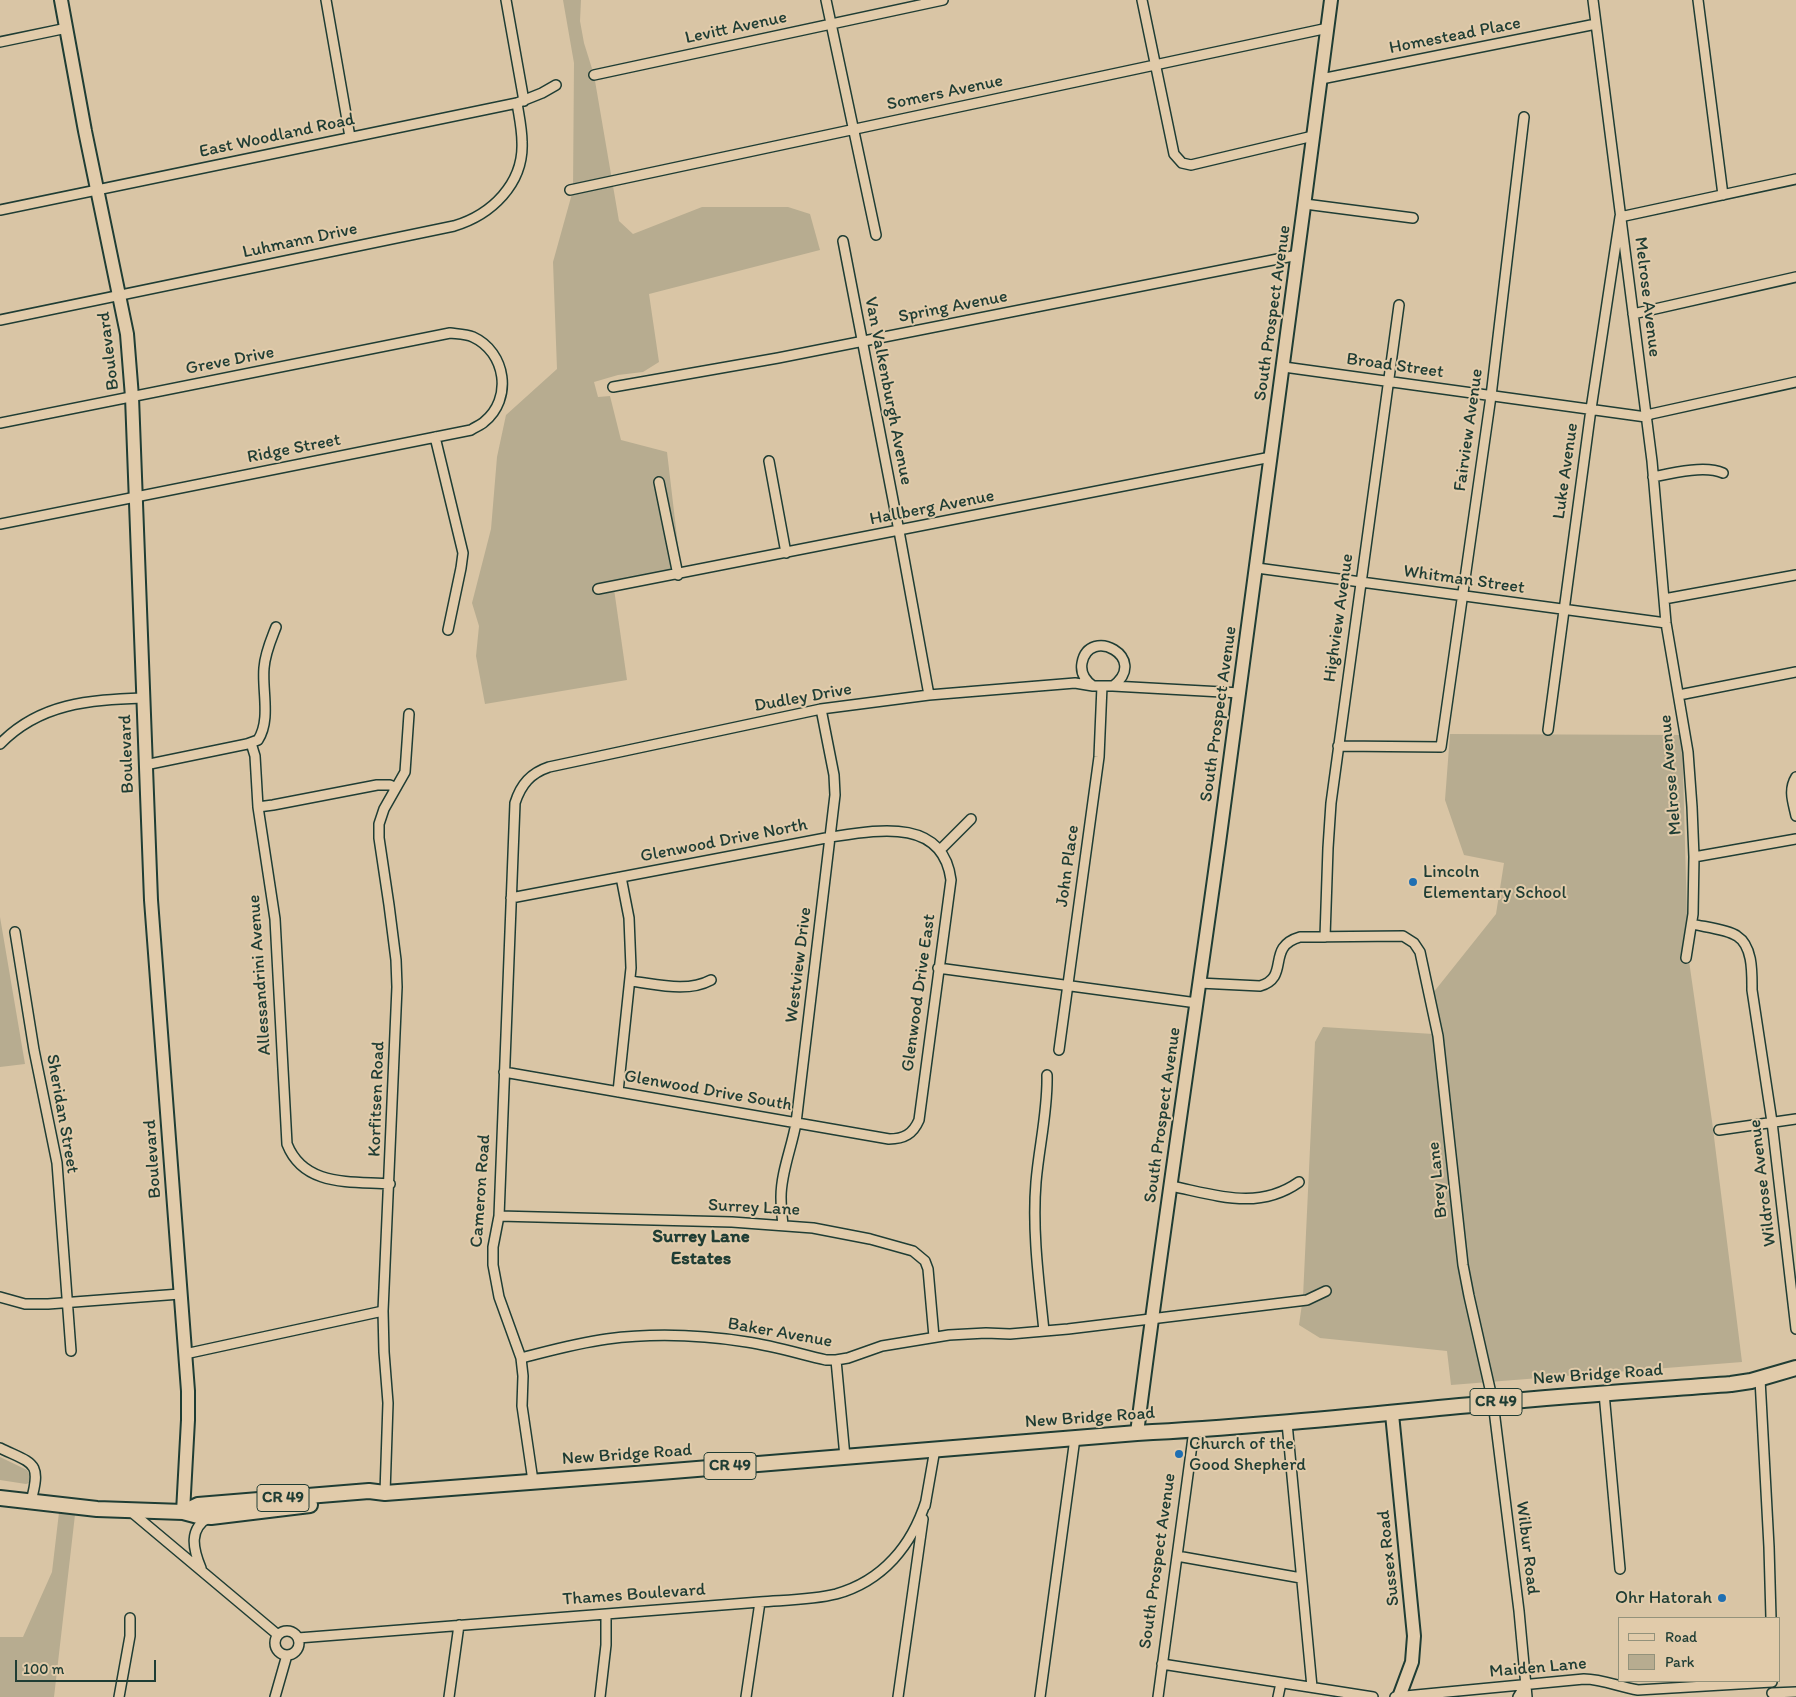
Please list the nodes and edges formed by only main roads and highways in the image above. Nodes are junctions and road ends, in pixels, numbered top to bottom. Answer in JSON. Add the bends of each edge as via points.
{"nodes":[{"id":1,"x":1796,"y":1368,"type":"edge"},
{"id":2,"x":385,"y":1493,"type":"junction"},
{"id":3,"x":0,"y":1498,"type":"edge"},
{"id":4,"x":183,"y":1512,"type":"junction"}],
"edges":[{"from":1,"to":2,"type":"main road","name":"New Bridge Road","number":"CR 49","via":[[1731,1384],[1493,1402],[1392,1414]]},
{"from":2,"to":4,"type":"main road","name":"New Bridge Road","number":"CR 49","via":[[369,1491],[198,1505]]},
{"from":2,"to":4,"type":"main road","name":"New Bridge Road","number":"CR 49","via":[[211,1517]]},
{"from":3,"to":4,"type":"main road","name":"New Bridge Road","number":"CR 49"}]}
